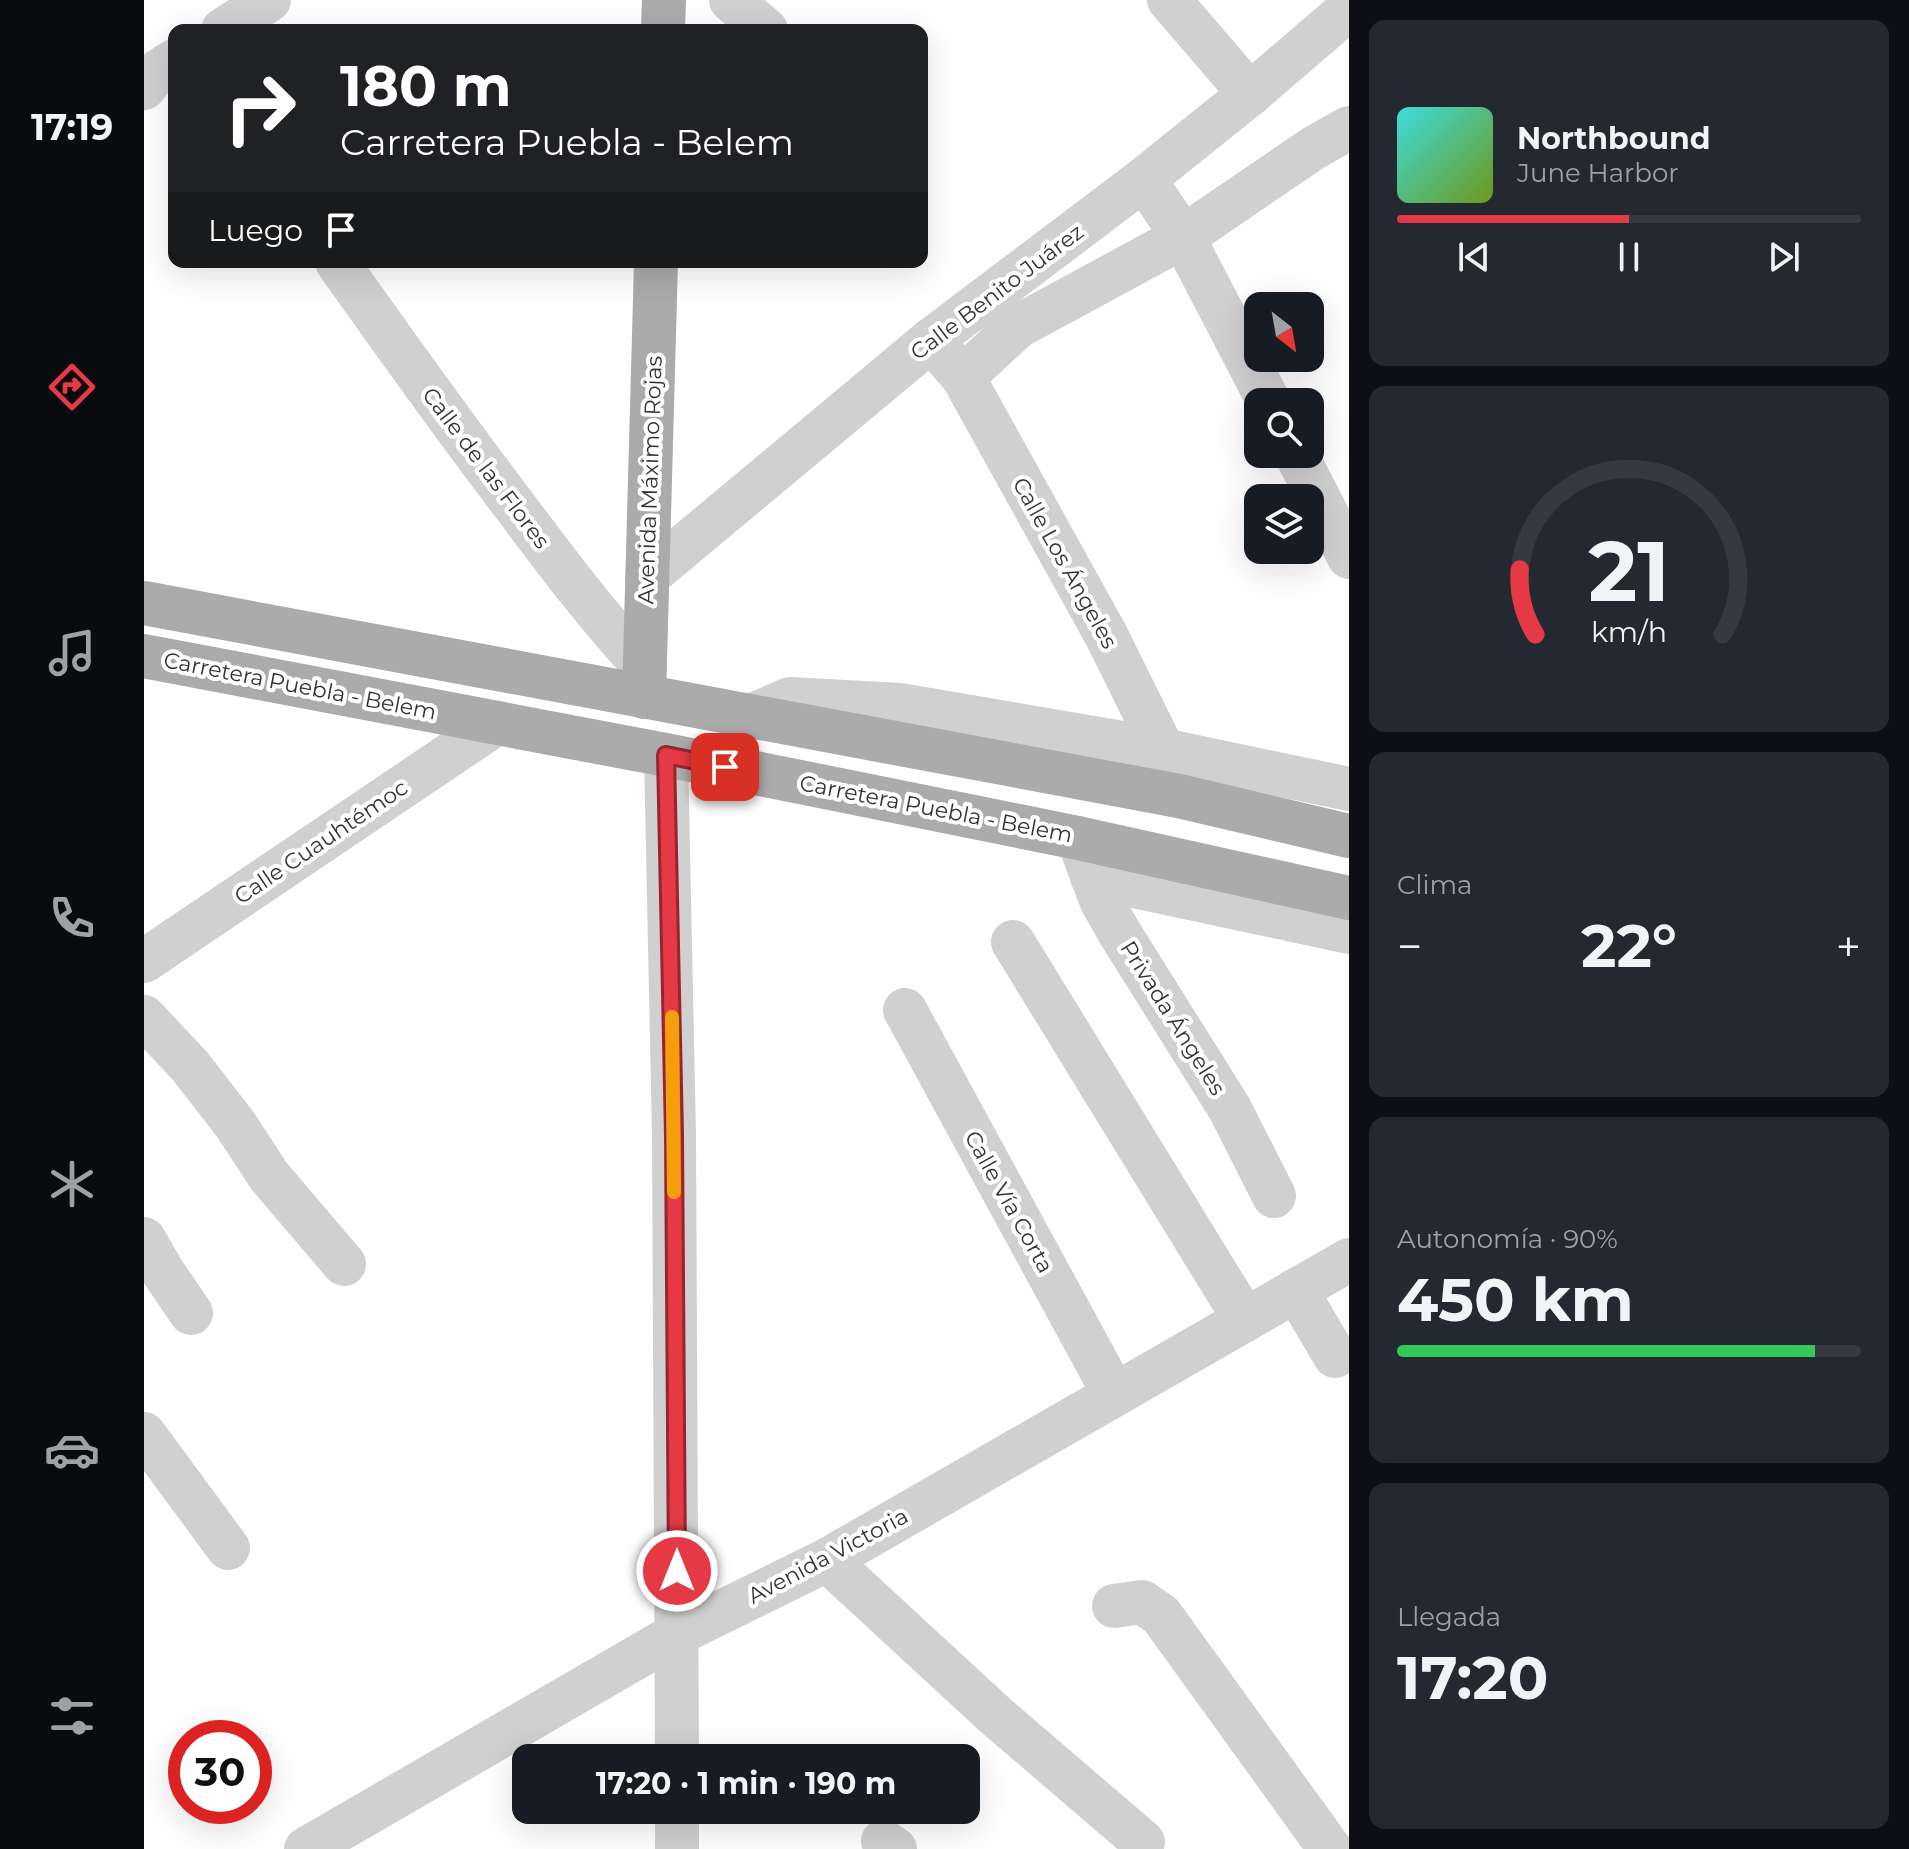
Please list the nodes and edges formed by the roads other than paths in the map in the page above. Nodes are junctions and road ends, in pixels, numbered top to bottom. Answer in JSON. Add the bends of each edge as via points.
{"nodes":[{"id":1,"x":269,"y":0,"type":"edge"},
{"id":2,"x":664,"y":0,"type":"edge"},
{"id":3,"x":731,"y":0,"type":"edge"},
{"id":4,"x":1169,"y":0,"type":"edge"},
{"id":5,"x":1349,"y":9,"type":"edge"},
{"id":6,"x":232,"y":24,"type":"edge"},
{"id":7,"x":663,"y":24,"type":"edge"},
{"id":8,"x":759,"y":24,"type":"edge"},
{"id":9,"x":1250,"y":94,"type":"junction"},
{"id":10,"x":1349,"y":128,"type":"edge"},
{"id":11,"x":1144,"y":179,"type":"junction"},
{"id":12,"x":1183,"y":237,"type":"junction"},
{"id":13,"x":341,"y":268,"type":"edge"},
{"id":14,"x":656,"y":268,"type":"edge"},
{"id":15,"x":931,"y":340,"type":"junction"},
{"id":16,"x":963,"y":377,"type":"junction"},
{"id":17,"x":1262,"y":388,"type":"edge"},
{"id":18,"x":1303,"y":468,"type":"edge"},
{"id":19,"x":1349,"y":557,"type":"edge"},
{"id":20,"x":647,"y":577,"type":"junction"},
{"id":21,"x":144,"y":603,"type":"edge"},
{"id":22,"x":144,"y":656,"type":"edge"},
{"id":23,"x":645,"y":682,"type":"junction"},
{"id":24,"x":748,"y":717,"type":"junction"},
{"id":25,"x":497,"y":723,"type":"junction"},
{"id":26,"x":1163,"y":750,"type":"junction"},
{"id":27,"x":666,"y":755,"type":"junction"},
{"id":28,"x":1349,"y":789,"type":"edge"},
{"id":29,"x":1179,"y":796,"type":"junction"},
{"id":30,"x":1349,"y":836,"type":"edge"},
{"id":31,"x":1085,"y":858,"type":"junction"},
{"id":32,"x":1349,"y":898,"type":"edge"},
{"id":33,"x":1349,"y":932,"type":"edge"},
{"id":34,"x":1013,"y":942,"type":"dead end"},
{"id":35,"x":144,"y":961,"type":"edge"},
{"id":36,"x":905,"y":1010,"type":"dead end"},
{"id":37,"x":144,"y":1017,"type":"edge"},
{"id":38,"x":1274,"y":1196,"type":"dead end"},
{"id":39,"x":144,"y":1239,"type":"edge"},
{"id":40,"x":1349,"y":1260,"type":"edge"},
{"id":41,"x":344,"y":1264,"type":"dead end"},
{"id":42,"x":1296,"y":1290,"type":"junction"},
{"id":43,"x":191,"y":1313,"type":"dead end"},
{"id":44,"x":1245,"y":1320,"type":"junction"},
{"id":45,"x":1335,"y":1356,"type":"dead end"},
{"id":46,"x":1114,"y":1394,"type":"junction"},
{"id":47,"x":144,"y":1434,"type":"edge"},
{"id":48,"x":228,"y":1548,"type":"dead end"},
{"id":49,"x":827,"y":1560,"type":"junction"},
{"id":50,"x":1114,"y":1606,"type":"dead end"},
{"id":51,"x":677,"y":1634,"type":"junction"},
{"id":52,"x":677,"y":1744,"type":"edge"},
{"id":53,"x":677,"y":1824,"type":"edge"},
{"id":54,"x":1143,"y":1842,"type":"dead end"},
{"id":55,"x":306,"y":1849,"type":"edge"},
{"id":56,"x":677,"y":1849,"type":"edge"},
{"id":57,"x":1330,"y":1849,"type":"edge"}],
"edges":[{"from":1,"to":6,"type":"street"},
{"from":2,"to":7,"type":"main road"},
{"from":3,"to":8,"type":"street"},
{"from":4,"to":9,"type":"street"},
{"from":5,"to":9,"type":"street","name":"Calle Benito Juárez"},
{"from":9,"to":11,"type":"street","name":"Calle Benito Juárez"},
{"from":10,"to":12,"type":"street"},
{"from":11,"to":12,"type":"street"},
{"from":11,"to":15,"type":"street","name":"Calle Benito Juárez"},
{"from":12,"to":16,"type":"street","via":[[1017,327]]},
{"from":12,"to":17,"type":"street"},
{"from":13,"to":23,"type":"street","name":"Calle de las Flores"},
{"from":14,"to":20,"type":"main road","name":"Avenida Máximo Rojas"},
{"from":15,"to":16,"type":"street","name":"Calle Los Ángeles"},
{"from":15,"to":20,"type":"street","name":"Calle Benito Juárez"},
{"from":16,"to":26,"type":"street","name":"Calle Los Ángeles","via":[[1106,635]]},
{"from":18,"to":19,"type":"street"},
{"from":20,"to":23,"type":"main road","name":"Avenida Máximo Rojas"},
{"from":21,"to":23,"type":"main road","via":[[467,662]]},
{"from":22,"to":25,"type":"main road","name":"Carretera Puebla - Belem"},
{"from":23,"to":24,"type":"main road"},
{"from":24,"to":26,"type":"street","via":[[790,699],[900,705]]},
{"from":24,"to":29,"type":"main road"},
{"from":25,"to":27,"type":"main road","name":"Carretera Puebla - Belem"},
{"from":25,"to":35,"type":"street","name":"Calle Cuauhtémoc"},
{"from":26,"to":28,"type":"street"},
{"from":26,"to":29,"type":"street","name":"Calle Los Ángeles"},
{"from":27,"to":31,"type":"main road","name":"Carretera Puebla - Belem"},
{"from":27,"to":51,"type":"street"},
{"from":29,"to":30,"type":"main road"},
{"from":31,"to":32,"type":"main road","name":"Carretera Puebla - Belem"},
{"from":31,"to":33,"type":"street"},
{"from":31,"to":38,"type":"street","name":"Privada Ángeles","via":[[1101,900],[1230,1109]]},
{"from":34,"to":44,"type":"street"},
{"from":36,"to":46,"type":"street","name":"Calle Vía Corta"},
{"from":37,"to":41,"type":"street","via":[[190,1066],[269,1176]]},
{"from":39,"to":43,"type":"street"},
{"from":40,"to":42,"type":"street","name":"Avenida Victoria"},
{"from":42,"to":44,"type":"street","name":"Avenida Victoria"},
{"from":42,"to":45,"type":"street"},
{"from":44,"to":46,"type":"street","name":"Avenida Victoria"},
{"from":46,"to":49,"type":"street","name":"Avenida Victoria"},
{"from":47,"to":48,"type":"street"},
{"from":49,"to":51,"type":"street","name":"Avenida Victoria"},
{"from":49,"to":54,"type":"street"},
{"from":50,"to":57,"type":"street","via":[[1142,1602],[1161,1615]]},
{"from":51,"to":52,"type":"street"},
{"from":51,"to":55,"type":"street","name":"Avenida Victoria"},
{"from":53,"to":56,"type":"street"}]}
